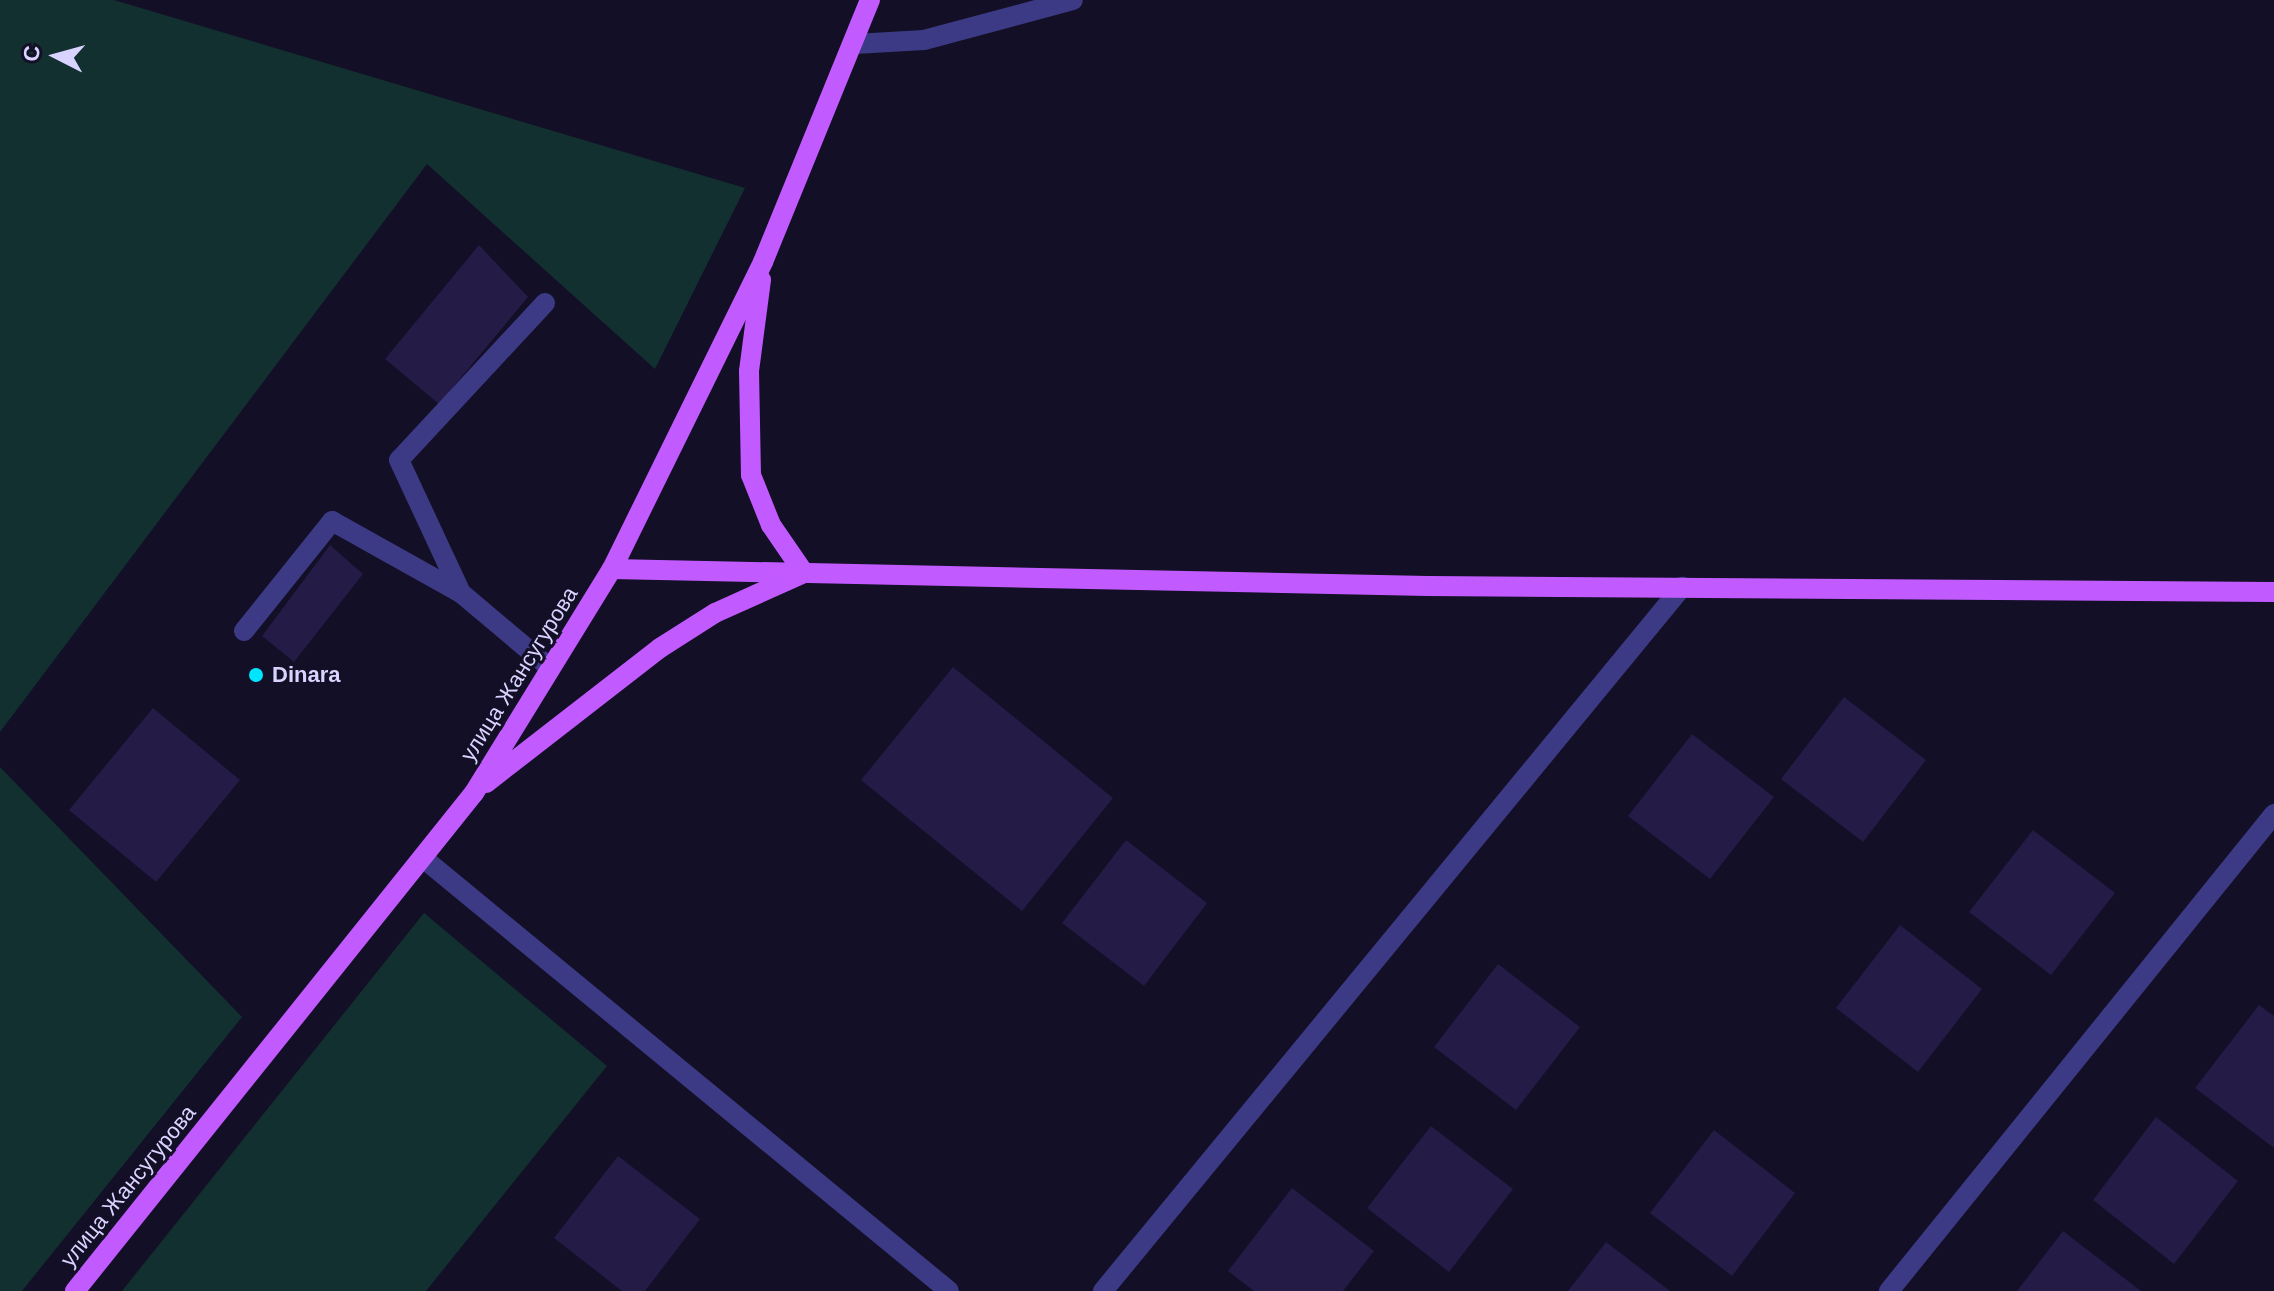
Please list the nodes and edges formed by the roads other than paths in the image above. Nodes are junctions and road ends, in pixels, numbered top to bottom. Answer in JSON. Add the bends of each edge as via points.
{"nodes":[{"id":1,"x":870,"y":0,"type":"edge"},
{"id":2,"x":1073,"y":0,"type":"edge"},
{"id":3,"x":855,"y":44,"type":"junction"},
{"id":4,"x":763,"y":262,"type":"junction"},
{"id":5,"x":545,"y":303,"type":"dead end"},
{"id":6,"x":612,"y":569,"type":"junction"},
{"id":7,"x":804,"y":573,"type":"junction"},
{"id":8,"x":1682,"y":587,"type":"junction"},
{"id":9,"x":2274,"y":592,"type":"edge"},
{"id":10,"x":461,"y":593,"type":"junction"},
{"id":11,"x":244,"y":631,"type":"dead end"},
{"id":12,"x":550,"y":668,"type":"junction"},
{"id":13,"x":474,"y":793,"type":"junction"},
{"id":14,"x":2274,"y":814,"type":"edge"},
{"id":15,"x":423,"y":858,"type":"junction"},
{"id":16,"x":75,"y":1291,"type":"edge"},
{"id":17,"x":949,"y":1291,"type":"edge"},
{"id":18,"x":1103,"y":1291,"type":"edge"},
{"id":19,"x":1889,"y":1291,"type":"edge"}],
"edges":[{"from":1,"to":3,"type":"main road","name":"улица Жансугурова"},
{"from":2,"to":3,"type":"street","via":[[924,40]]},
{"from":3,"to":4,"type":"main road","name":"улица Жансугурова"},
{"from":4,"to":6,"type":"main road","name":"улица Жансугурова"},
{"from":4,"to":7,"type":"main road","via":[[749,371],[751,475],[771,525]]},
{"from":5,"to":10,"type":"street","via":[[399,460]]},
{"from":6,"to":7,"type":"main road"},
{"from":6,"to":12,"type":"main road","name":"улица Жансугурова"},
{"from":7,"to":8,"type":"main road"},
{"from":7,"to":13,"type":"main road","via":[[715,613],[660,648]]},
{"from":8,"to":9,"type":"main road"},
{"from":8,"to":18,"type":"street"},
{"from":10,"to":11,"type":"street","via":[[332,521]]},
{"from":10,"to":12,"type":"street"},
{"from":12,"to":13,"type":"main road","name":"улица Жансугурова"},
{"from":13,"to":15,"type":"main road","name":"улица Жансугурова"},
{"from":14,"to":19,"type":"street"},
{"from":15,"to":16,"type":"main road","name":"улица Жансугурова"},
{"from":15,"to":17,"type":"street"}]}
